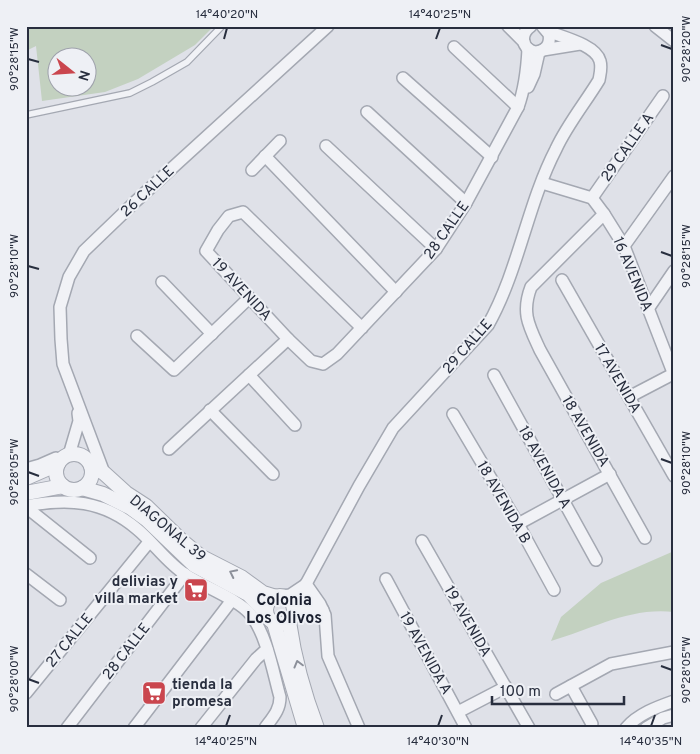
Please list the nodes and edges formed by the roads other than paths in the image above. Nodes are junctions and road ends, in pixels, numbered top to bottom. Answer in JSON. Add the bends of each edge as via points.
{"nodes":[{"id":1,"x":222,"y":26,"type":"edge"},
{"id":2,"x":328,"y":26,"type":"edge"},
{"id":3,"x":508,"y":26,"type":"edge"},
{"id":4,"x":531,"y":26,"type":"edge"},
{"id":5,"x":661,"y":28,"type":"edge"},
{"id":6,"x":544,"y":29,"type":"edge"},
{"id":7,"x":674,"y":41,"type":"edge"},
{"id":8,"x":580,"y":44,"type":"junction"},
{"id":9,"x":454,"y":47,"type":"dead end"},
{"id":10,"x":533,"y":48,"type":"junction"},
{"id":11,"x":403,"y":78,"type":"dead end"},
{"id":12,"x":663,"y":96,"type":"dead end"},
{"id":13,"x":520,"y":102,"type":"junction"},
{"id":14,"x":367,"y":112,"type":"dead end"},
{"id":15,"x":26,"y":115,"type":"edge"},
{"id":16,"x":280,"y":141,"type":"dead end"},
{"id":17,"x":326,"y":146,"type":"dead end"},
{"id":18,"x":265,"y":156,"type":"junction"},
{"id":19,"x":492,"y":157,"type":"junction"},
{"id":20,"x":252,"y":170,"type":"dead end"},
{"id":21,"x":674,"y":176,"type":"edge"},
{"id":22,"x":542,"y":183,"type":"junction"},
{"id":23,"x":592,"y":198,"type":"junction"},
{"id":24,"x":466,"y":203,"type":"junction"},
{"id":25,"x":604,"y":214,"type":"junction"},
{"id":26,"x":624,"y":246,"type":"junction"},
{"id":27,"x":436,"y":249,"type":"junction"},
{"id":28,"x":674,"y":271,"type":"edge"},
{"id":29,"x":562,"y":280,"type":"dead end"},
{"id":30,"x":162,"y":282,"type":"dead end"},
{"id":31,"x":396,"y":292,"type":"junction"},
{"id":32,"x":248,"y":298,"type":"junction"},
{"id":33,"x":648,"y":309,"type":"junction"},
{"id":34,"x":362,"y":328,"type":"junction"},
{"id":35,"x":212,"y":334,"type":"junction"},
{"id":36,"x":137,"y":336,"type":"dead end"},
{"id":37,"x":288,"y":339,"type":"junction"},
{"id":38,"x":674,"y":343,"type":"edge"},
{"id":39,"x":666,"y":355,"type":"junction"},
{"id":40,"x":323,"y":364,"type":"joint"},
{"id":41,"x":674,"y":374,"type":"edge"},
{"id":42,"x":249,"y":375,"type":"junction"},
{"id":43,"x":494,"y":375,"type":"dead end"},
{"id":44,"x":629,"y":397,"type":"junction"},
{"id":45,"x":76,"y":401,"type":"junction"},
{"id":46,"x":210,"y":410,"type":"junction"},
{"id":47,"x":453,"y":414,"type":"dead end"},
{"id":48,"x":295,"y":425,"type":"dead end"},
{"id":49,"x":91,"y":440,"type":"junction"},
{"id":50,"x":169,"y":449,"type":"dead end"},
{"id":51,"x":63,"y":459,"type":"junction"},
{"id":52,"x":95,"y":467,"type":"junction"},
{"id":53,"x":26,"y":469,"type":"edge"},
{"id":54,"x":273,"y":474,"type":"dead end"},
{"id":55,"x":610,"y":474,"type":"junction"},
{"id":56,"x":674,"y":476,"type":"edge"},
{"id":57,"x":26,"y":478,"type":"edge"},
{"id":58,"x":63,"y":486,"type":"junction"},
{"id":59,"x":82,"y":488,"type":"junction"},
{"id":60,"x":26,"y":493,"type":"edge"},
{"id":61,"x":563,"y":499,"type":"junction"},
{"id":62,"x":26,"y":507,"type":"edge"},
{"id":63,"x":518,"y":524,"type":"junction"},
{"id":64,"x":645,"y":538,"type":"dead end"},
{"id":65,"x":422,"y":541,"type":"dead end"},
{"id":66,"x":149,"y":542,"type":"junction"},
{"id":67,"x":90,"y":558,"type":"dead end"},
{"id":68,"x":596,"y":560,"type":"dead end"},
{"id":69,"x":26,"y":574,"type":"edge"},
{"id":70,"x":184,"y":574,"type":"junction"},
{"id":71,"x":386,"y":579,"type":"dead end"},
{"id":72,"x":306,"y":584,"type":"junction"},
{"id":73,"x":554,"y":590,"type":"dead end"},
{"id":74,"x":279,"y":596,"type":"junction"},
{"id":75,"x":60,"y":600,"type":"dead end"},
{"id":76,"x":232,"y":600,"type":"junction"},
{"id":77,"x":323,"y":610,"type":"junction"},
{"id":78,"x":292,"y":617,"type":"junction"},
{"id":79,"x":270,"y":618,"type":"junction"},
{"id":80,"x":267,"y":650,"type":"junction"},
{"id":81,"x":674,"y":652,"type":"edge"},
{"id":82,"x":571,"y":686,"type":"junction"},
{"id":83,"x":506,"y":687,"type":"junction"},
{"id":84,"x":26,"y":692,"type":"edge"},
{"id":85,"x":556,"y":694,"type":"dead end"},
{"id":86,"x":674,"y":701,"type":"edge"},
{"id":87,"x":458,"y":712,"type":"junction"},
{"id":88,"x":674,"y":714,"type":"edge"},
{"id":89,"x":592,"y":724,"type":"dead end"},
{"id":90,"x":67,"y":728,"type":"edge"},
{"id":91,"x":134,"y":728,"type":"edge"},
{"id":92,"x":201,"y":728,"type":"edge"},
{"id":93,"x":265,"y":728,"type":"edge"},
{"id":94,"x":306,"y":728,"type":"edge"},
{"id":95,"x":317,"y":728,"type":"edge"},
{"id":96,"x":359,"y":728,"type":"edge"},
{"id":97,"x":466,"y":728,"type":"edge"},
{"id":98,"x":529,"y":728,"type":"edge"},
{"id":99,"x":626,"y":728,"type":"edge"},
{"id":100,"x":646,"y":728,"type":"edge"}],
"edges":[{"from":1,"to":15,"type":"lane","via":[[187,62],[130,93]]},
{"from":2,"to":45,"type":"street","name":"26 CALLE","via":[[84,251],[69,278],[60,307],[63,364]]},
{"from":3,"to":10,"type":"street"},
{"from":4,"to":10,"type":"street","via":[[525,32]]},
{"from":5,"to":7,"type":"street"},
{"from":6,"to":8,"type":"street"},
{"from":6,"to":10,"type":"street","via":[[549,42]]},
{"from":8,"to":10,"type":"street"},
{"from":8,"to":22,"type":"street","name":"29 CALLE","via":[[594,50],[601,62],[599,80],[556,148]]},
{"from":9,"to":13,"type":"street"},
{"from":10,"to":13,"type":"street","name":"28 CALLE"},
{"from":11,"to":19,"type":"street"},
{"from":12,"to":23,"type":"street","name":"29 CALLE A"},
{"from":13,"to":19,"type":"street","name":"28 CALLE"},
{"from":14,"to":24,"type":"street"},
{"from":16,"to":18,"type":"street"},
{"from":17,"to":27,"type":"street"},
{"from":18,"to":20,"type":"street"},
{"from":18,"to":31,"type":"street"},
{"from":19,"to":24,"type":"street","name":"28 CALLE"},
{"from":21,"to":26,"type":"street"},
{"from":22,"to":23,"type":"street"},
{"from":22,"to":72,"type":"street","name":"29 CALLE","via":[[502,297],[488,325],[394,428]]},
{"from":23,"to":25,"type":"street","name":"16 AVENIDA"},
{"from":24,"to":27,"type":"street","name":"28 CALLE"},
{"from":25,"to":26,"type":"street","name":"16 AVENIDA"},
{"from":25,"to":55,"type":"street","name":"18 AVENIDA","via":[[531,287],[525,311],[540,350]]},
{"from":26,"to":33,"type":"street","name":"16 AVENIDA"},
{"from":27,"to":31,"type":"street","name":"28 CALLE"},
{"from":28,"to":33,"type":"street"},
{"from":29,"to":44,"type":"street","name":"17 AVENIDA"},
{"from":30,"to":35,"type":"street"},
{"from":31,"to":34,"type":"street","name":"28 CALLE"},
{"from":32,"to":34,"type":"street","name":"19 AVENIDA","via":[[206,251],[229,216],[243,212]]},
{"from":32,"to":35,"type":"street"},
{"from":32,"to":37,"type":"street","name":"19 AVENIDA"},
{"from":33,"to":39,"type":"street","name":"16 AVENIDA"},
{"from":34,"to":40,"type":"street","name":"28 CALLE","via":[[338,354]]},
{"from":35,"to":36,"type":"street","via":[[174,370]]},
{"from":37,"to":40,"type":"street","name":"19 AVENIDA","via":[[311,361]]},
{"from":37,"to":42,"type":"street"},
{"from":38,"to":39,"type":"street"},
{"from":39,"to":41,"type":"street","name":"16 AVENIDA"},
{"from":41,"to":44,"type":"street"},
{"from":42,"to":46,"type":"street"},
{"from":42,"to":48,"type":"street"},
{"from":43,"to":61,"type":"street","name":"18 AVENIDA A"},
{"from":44,"to":56,"type":"street","name":"17 AVENIDA"},
{"from":45,"to":49,"type":"street","name":"26 CALLE"},
{"from":45,"to":51,"type":"street","name":"26 CALLE","via":[[79,421]]},
{"from":46,"to":50,"type":"street"},
{"from":46,"to":54,"type":"street"},
{"from":47,"to":63,"type":"street","name":"18 AVENIDA B"},
{"from":49,"to":52,"type":"street","name":"26 CALLE"},
{"from":49,"to":52,"type":"street","name":"26 CALLE"},
{"from":51,"to":52,"type":"street","via":[[80,455]]},
{"from":51,"to":53,"type":"street","via":[[56,458]]},
{"from":51,"to":57,"type":"street"},
{"from":51,"to":58,"type":"street","via":[[57,476]]},
{"from":52,"to":59,"type":"street","via":[[91,479]]},
{"from":74,"to":52,"type":"street","name":"DIAGONAL 39","one_way":true,"via":[[263,593],[241,577],[200,556],[146,506]]},
{"from":55,"to":61,"type":"street"},
{"from":55,"to":64,"type":"street","name":"18 AVENIDA"},
{"from":58,"to":59,"type":"street","via":[[75,490]]},
{"from":58,"to":60,"type":"street"},
{"from":59,"to":79,"type":"street","name":"DIAGONAL 39","via":[[131,508],[194,564],[248,594]]},
{"from":61,"to":63,"type":"street"},
{"from":61,"to":68,"type":"street","name":"18 AVENIDA A"},
{"from":62,"to":66,"type":"street","name":"DIAGONAL 39","via":[[50,501],[96,505],[121,517]]},
{"from":62,"to":67,"type":"street"},
{"from":63,"to":73,"type":"street","name":"18 AVENIDA B"},
{"from":65,"to":83,"type":"street","name":"19 AVENIDA"},
{"from":66,"to":70,"type":"street","name":"DIAGONAL 39"},
{"from":66,"to":84,"type":"street","name":"27 CALLE"},
{"from":69,"to":75,"type":"street"},
{"from":70,"to":76,"type":"street","name":"DIAGONAL 39"},
{"from":70,"to":90,"type":"street","name":"28 CALLE"},
{"from":71,"to":87,"type":"street","name":"19 AVENIDA A"},
{"from":72,"to":74,"type":"street","via":[[290,595]]},
{"from":72,"to":77,"type":"street"},
{"from":72,"to":78,"type":"street","name":"29 CALLE"},
{"from":74,"to":78,"type":"street","via":[[292,604]]},
{"from":74,"to":79,"type":"street","via":[[268,603]]},
{"from":76,"to":80,"type":"street","name":"DIAGONAL 39","via":[[250,614]]},
{"from":76,"to":91,"type":"street"},
{"from":77,"to":78,"type":"street","via":[[309,608]]},
{"from":77,"to":96,"type":"street","via":[[328,656]]},
{"from":78,"to":79,"type":"street","via":[[282,624]]},
{"from":95,"to":78,"type":"street","one_way":true,"via":[[291,641]]},
{"from":79,"to":94,"type":"street","name":"DIAGONAL 39"},
{"from":80,"to":92,"type":"street","via":[[256,659]]},
{"from":80,"to":93,"type":"street","name":"DIAGONAL 39","via":[[280,706]]},
{"from":81,"to":82,"type":"street","via":[[611,664]]},
{"from":82,"to":85,"type":"street"},
{"from":82,"to":89,"type":"street"},
{"from":83,"to":87,"type":"street"},
{"from":83,"to":98,"type":"street","name":"19 AVENIDA"},
{"from":86,"to":99,"type":"street","via":[[657,706]]},
{"from":87,"to":97,"type":"street","name":"19 AVENIDA A"},
{"from":88,"to":100,"type":"street"}]}
